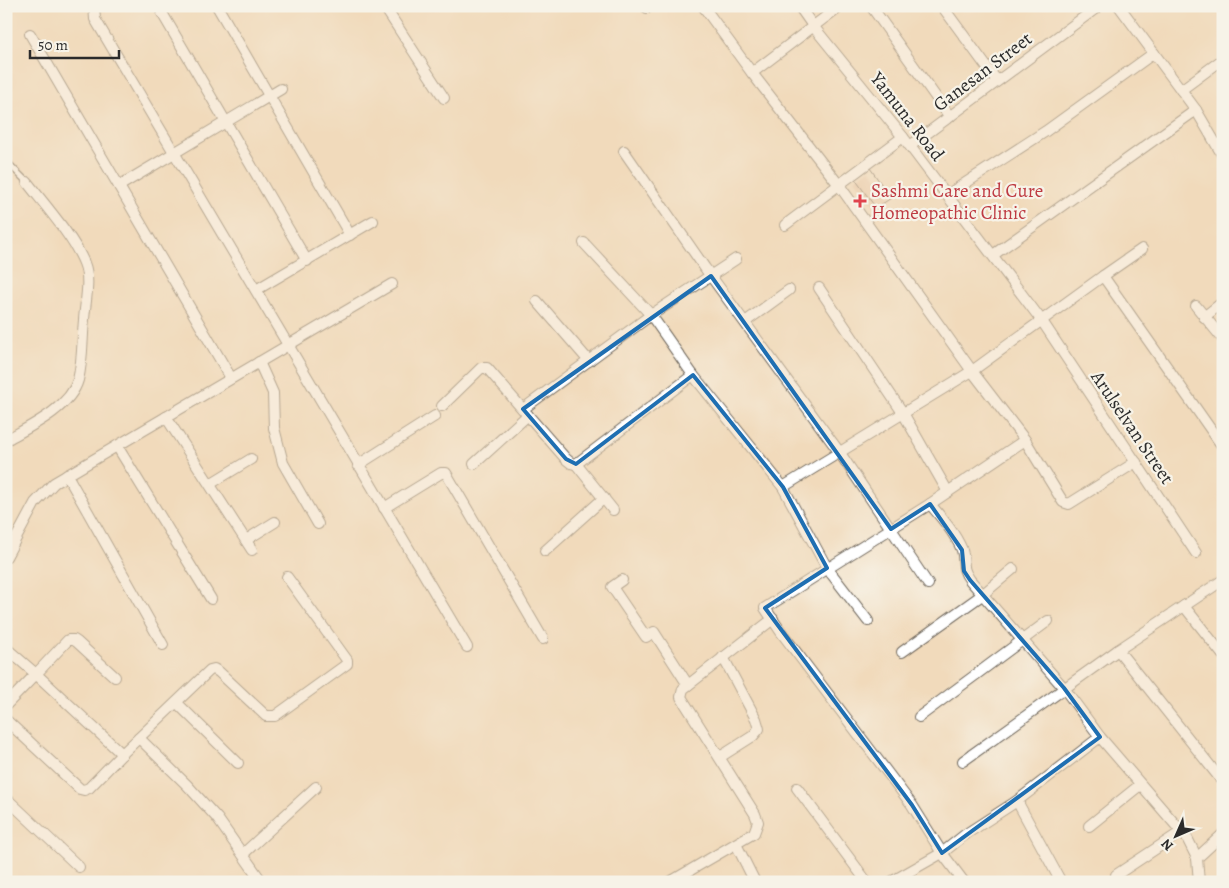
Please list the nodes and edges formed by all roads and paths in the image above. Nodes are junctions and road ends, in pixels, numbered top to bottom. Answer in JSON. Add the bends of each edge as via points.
{"nodes":[{"id":1,"x":94,"y":6,"type":"edge"},
{"id":2,"x":158,"y":6,"type":"edge"},
{"id":3,"x":217,"y":6,"type":"edge"},
{"id":4,"x":384,"y":6,"type":"edge"},
{"id":5,"x":703,"y":6,"type":"edge"},
{"id":6,"x":800,"y":6,"type":"edge"},
{"id":7,"x":840,"y":6,"type":"edge"},
{"id":8,"x":942,"y":6,"type":"edge"},
{"id":9,"x":1099,"y":6,"type":"edge"},
{"id":10,"x":1119,"y":6,"type":"edge"},
{"id":11,"x":876,"y":8,"type":"edge"},
{"id":12,"x":813,"y":26,"type":"junction"},
{"id":13,"x":30,"y":34,"type":"dead end"},
{"id":14,"x":1154,"y":53,"type":"junction"},
{"id":15,"x":1223,"y":59,"type":"edge"},
{"id":16,"x":752,"y":73,"type":"junction"},
{"id":17,"x":996,"y":81,"type":"junction"},
{"id":18,"x":281,"y":89,"type":"dead end"},
{"id":19,"x":1181,"y":90,"type":"junction"},
{"id":20,"x":269,"y":96,"type":"junction"},
{"id":21,"x":444,"y":98,"type":"dead end"},
{"id":22,"x":1196,"y":110,"type":"junction"},
{"id":23,"x":950,"y":117,"type":"junction"},
{"id":24,"x":226,"y":122,"type":"junction"},
{"id":25,"x":903,"y":137,"type":"junction"},
{"id":26,"x":910,"y":146,"type":"junction"},
{"id":27,"x":624,"y":151,"type":"dead end"},
{"id":28,"x":175,"y":152,"type":"junction"},
{"id":29,"x":1223,"y":156,"type":"edge"},
{"id":30,"x":6,"y":161,"type":"edge"},
{"id":31,"x":27,"y":182,"type":"joint"},
{"id":32,"x":838,"y":185,"type":"junction"},
{"id":33,"x":119,"y":186,"type":"junction"},
{"id":34,"x":947,"y":195,"type":"junction"},
{"id":35,"x":373,"y":222,"type":"dead end"},
{"id":36,"x":785,"y":225,"type":"dead end"},
{"id":37,"x":350,"y":235,"type":"junction"},
{"id":38,"x":584,"y":243,"type":"dead end"},
{"id":39,"x":1142,"y":250,"type":"dead end"},
{"id":40,"x":993,"y":255,"type":"junction"},
{"id":41,"x":736,"y":259,"type":"dead end"},
{"id":42,"x":307,"y":260,"type":"junction"},
{"id":43,"x":711,"y":276,"type":"junction"},
{"id":44,"x":1103,"y":276,"type":"junction"},
{"id":45,"x":392,"y":284,"type":"dead end"},
{"id":46,"x":819,"y":288,"type":"dead end"},
{"id":47,"x":256,"y":290,"type":"junction"},
{"id":48,"x":789,"y":290,"type":"dead end"},
{"id":49,"x":537,"y":301,"type":"dead end"},
{"id":50,"x":1223,"y":302,"type":"edge"},
{"id":51,"x":1196,"y":306,"type":"dead end"},
{"id":52,"x":651,"y":315,"type":"junction"},
{"id":53,"x":1204,"y":316,"type":"junction"},
{"id":54,"x":1042,"y":321,"type":"junction"},
{"id":55,"x":744,"y":322,"type":"junction"},
{"id":56,"x":1223,"y":339,"type":"edge"},
{"id":57,"x":288,"y":346,"type":"junction"},
{"id":58,"x":589,"y":361,"type":"junction"},
{"id":59,"x":259,"y":362,"type":"junction"},
{"id":60,"x":972,"y":371,"type":"junction"},
{"id":61,"x":693,"y":375,"type":"junction"},
{"id":62,"x":232,"y":378,"type":"junction"},
{"id":63,"x":442,"y":406,"type":"dead end"},
{"id":64,"x":526,"y":412,"type":"junction"},
{"id":65,"x":903,"y":413,"type":"junction"},
{"id":66,"x":435,"y":416,"type":"dead end"},
{"id":67,"x":166,"y":417,"type":"junction"},
{"id":68,"x":6,"y":440,"type":"edge"},
{"id":69,"x":1024,"y":440,"type":"junction"},
{"id":70,"x":117,"y":446,"type":"junction"},
{"id":71,"x":1223,"y":447,"type":"edge"},
{"id":72,"x":840,"y":453,"type":"junction"},
{"id":73,"x":251,"y":459,"type":"dead end"},
{"id":74,"x":1136,"y":462,"type":"junction"},
{"id":75,"x":474,"y":464,"type":"dead end"},
{"id":76,"x":576,"y":464,"type":"junction"},
{"id":77,"x":358,"y":465,"type":"junction"},
{"id":78,"x":67,"y":475,"type":"junction"},
{"id":79,"x":210,"y":484,"type":"junction"},
{"id":80,"x":783,"y":487,"type":"junction"},
{"id":81,"x":948,"y":492,"type":"junction"},
{"id":82,"x":604,"y":498,"type":"junction"},
{"id":83,"x":930,"y":504,"type":"junction"},
{"id":84,"x":384,"y":508,"type":"junction"},
{"id":85,"x":613,"y":510,"type":"dead end"},
{"id":86,"x":275,"y":522,"type":"dead end"},
{"id":87,"x":318,"y":524,"type":"dead end"},
{"id":88,"x":891,"y":529,"type":"junction"},
{"id":89,"x":246,"y":540,"type":"junction"},
{"id":90,"x":252,"y":550,"type":"dead end"},
{"id":91,"x":545,"y":551,"type":"dead end"},
{"id":92,"x":1196,"y":553,"type":"dead end"},
{"id":93,"x":6,"y":557,"type":"edge"},
{"id":94,"x":827,"y":568,"type":"junction"},
{"id":95,"x":1013,"y":570,"type":"dead end"},
{"id":96,"x":287,"y":577,"type":"dead end"},
{"id":97,"x":622,"y":580,"type":"dead end"},
{"id":98,"x":1223,"y":580,"type":"edge"},
{"id":99,"x":928,"y":584,"type":"dead end"},
{"id":100,"x":982,"y":595,"type":"junction"},
{"id":101,"x":211,"y":599,"type":"dead end"},
{"id":102,"x":1184,"y":606,"type":"junction"},
{"id":103,"x":773,"y":619,"type":"junction"},
{"id":104,"x":868,"y":621,"type":"dead end"},
{"id":105,"x":1048,"y":621,"type":"dead end"},
{"id":106,"x":543,"y":639,"type":"dead end"},
{"id":107,"x":1022,"y":642,"type":"junction"},
{"id":108,"x":163,"y":645,"type":"dead end"},
{"id":109,"x":466,"y":647,"type":"dead end"},
{"id":110,"x":6,"y":648,"type":"edge"},
{"id":111,"x":1118,"y":650,"type":"junction"},
{"id":112,"x":902,"y":652,"type":"dead end"},
{"id":113,"x":1223,"y":655,"type":"edge"},
{"id":114,"x":723,"y":657,"type":"junction"},
{"id":115,"x":36,"y":674,"type":"junction"},
{"id":116,"x":115,"y":677,"type":"dead end"},
{"id":117,"x":688,"y":685,"type":"junction"},
{"id":118,"x":1064,"y":688,"type":"junction"},
{"id":119,"x":177,"y":703,"type":"junction"},
{"id":120,"x":6,"y":705,"type":"edge"},
{"id":121,"x":919,"y":717,"type":"dead end"},
{"id":122,"x":6,"y":720,"type":"edge"},
{"id":123,"x":1100,"y":737,"type":"junction"},
{"id":124,"x":139,"y":738,"type":"junction"},
{"id":125,"x":122,"y":754,"type":"junction"},
{"id":126,"x":720,"y":758,"type":"junction"},
{"id":127,"x":963,"y":760,"type":"dead end"},
{"id":128,"x":238,"y":763,"type":"dead end"},
{"id":129,"x":1223,"y":782,"type":"edge"},
{"id":130,"x":1140,"y":785,"type":"junction"},
{"id":131,"x":316,"y":787,"type":"dead end"},
{"id":132,"x":797,"y":788,"type":"dead end"},
{"id":133,"x":6,"y":798,"type":"edge"},
{"id":134,"x":1017,"y":801,"type":"junction"},
{"id":135,"x":1089,"y":826,"type":"dead end"},
{"id":136,"x":1181,"y":832,"type":"junction"},
{"id":137,"x":1223,"y":834,"type":"edge"},
{"id":138,"x":736,"y":844,"type":"junction"},
{"id":139,"x":942,"y":853,"type":"junction"},
{"id":140,"x":243,"y":854,"type":"junction"},
{"id":141,"x":1197,"y":858,"type":"junction"},
{"id":142,"x":78,"y":868,"type":"dead end"},
{"id":143,"x":1116,"y":875,"type":"dead end"},
{"id":144,"x":262,"y":882,"type":"edge"},
{"id":145,"x":670,"y":882,"type":"edge"},
{"id":146,"x":755,"y":882,"type":"edge"},
{"id":147,"x":867,"y":882,"type":"edge"},
{"id":148,"x":891,"y":882,"type":"edge"},
{"id":149,"x":964,"y":882,"type":"edge"},
{"id":150,"x":1061,"y":882,"type":"edge"},
{"id":151,"x":1199,"y":882,"type":"edge"}],
"edges":[{"from":1,"to":28,"type":"street","via":[[95,19]]},
{"from":2,"to":24,"type":"street"},
{"from":3,"to":20,"type":"street"},
{"from":4,"to":21,"type":"street"},
{"from":5,"to":16,"type":"street"},
{"from":6,"to":12,"type":"street","name":"Yamuna Road"},
{"from":7,"to":12,"type":"street"},
{"from":8,"to":17,"type":"street"},
{"from":9,"to":17,"type":"street","name":"Ganesan Street"},
{"from":10,"to":14,"type":"street"},
{"from":11,"to":23,"type":"street"},
{"from":12,"to":16,"type":"street"},
{"from":12,"to":25,"type":"street","name":"Yamuna Road"},
{"from":13,"to":33,"type":"street"},
{"from":14,"to":19,"type":"street"},
{"from":14,"to":34,"type":"street"},
{"from":15,"to":19,"type":"street"},
{"from":16,"to":32,"type":"street"},
{"from":17,"to":23,"type":"street","name":"Ganesan Street"},
{"from":18,"to":20,"type":"street"},
{"from":19,"to":22,"type":"street"},
{"from":20,"to":24,"type":"street"},
{"from":20,"to":37,"type":"street"},
{"from":22,"to":29,"type":"street"},
{"from":22,"to":40,"type":"street"},
{"from":23,"to":26,"type":"street","name":"Ganesan Street"},
{"from":24,"to":28,"type":"street"},
{"from":24,"to":42,"type":"street"},
{"from":25,"to":26,"type":"street","name":"Yamuna Road"},
{"from":25,"to":32,"type":"street"},
{"from":26,"to":34,"type":"street","name":"Yamuna Road"},
{"from":27,"to":43,"type":"street"},
{"from":28,"to":33,"type":"street"},
{"from":28,"to":47,"type":"street"},
{"from":30,"to":31,"type":"lane"},
{"from":31,"to":68,"type":"street","via":[[84,262],[87,276],[82,355],[77,382],[65,402]]},
{"from":32,"to":36,"type":"street"},
{"from":32,"to":60,"type":"street"},
{"from":33,"to":62,"type":"street"},
{"from":34,"to":40,"type":"street","name":"Yamuna Road"},
{"from":35,"to":37,"type":"street"},
{"from":37,"to":42,"type":"street"},
{"from":38,"to":52,"type":"street"},
{"from":39,"to":44,"type":"street"},
{"from":40,"to":54,"type":"street","name":"Yamuna Road"},
{"from":41,"to":43,"type":"street"},
{"from":42,"to":47,"type":"street"},
{"from":43,"to":52,"type":"street"},
{"from":43,"to":55,"type":"street"},
{"from":44,"to":54,"type":"street"},
{"from":44,"to":71,"type":"street"},
{"from":45,"to":57,"type":"street"},
{"from":46,"to":65,"type":"street"},
{"from":47,"to":57,"type":"street"},
{"from":48,"to":55,"type":"street"},
{"from":49,"to":58,"type":"street"},
{"from":50,"to":53,"type":"street"},
{"from":51,"to":53,"type":"street"},
{"from":52,"to":58,"type":"street"},
{"from":52,"to":61,"type":"street"},
{"from":53,"to":56,"type":"street"},
{"from":54,"to":60,"type":"street"},
{"from":54,"to":74,"type":"street","name":"Arulselvan Street"},
{"from":55,"to":72,"type":"street"},
{"from":57,"to":59,"type":"street"},
{"from":57,"to":77,"type":"street"},
{"from":58,"to":64,"type":"street"},
{"from":59,"to":62,"type":"street"},
{"from":59,"to":87,"type":"street","via":[[273,393],[274,428],[283,463]]},
{"from":60,"to":65,"type":"street"},
{"from":60,"to":69,"type":"street"},
{"from":61,"to":76,"type":"street"},
{"from":61,"to":80,"type":"street"},
{"from":62,"to":67,"type":"street"},
{"from":63,"to":64,"type":"street","via":[[484,367]]},
{"from":64,"to":75,"type":"street"},
{"from":64,"to":76,"type":"street","via":[[566,460]]},
{"from":65,"to":72,"type":"street"},
{"from":65,"to":81,"type":"street"},
{"from":66,"to":77,"type":"street"},
{"from":67,"to":70,"type":"street"},
{"from":67,"to":79,"type":"street"},
{"from":69,"to":74,"type":"street","via":[[1065,503],[1069,504]]},
{"from":69,"to":81,"type":"street"},
{"from":70,"to":78,"type":"street"},
{"from":70,"to":101,"type":"street"},
{"from":72,"to":80,"type":"street"},
{"from":72,"to":88,"type":"street"},
{"from":73,"to":79,"type":"street"},
{"from":74,"to":92,"type":"street","name":"Arulselvan Street"},
{"from":76,"to":82,"type":"street"},
{"from":77,"to":84,"type":"street"},
{"from":78,"to":93,"type":"street","via":[[54,483],[35,503]]},
{"from":78,"to":108,"type":"street"},
{"from":79,"to":89,"type":"street"},
{"from":80,"to":94,"type":"street"},
{"from":81,"to":83,"type":"street"},
{"from":82,"to":85,"type":"street"},
{"from":82,"to":91,"type":"street"},
{"from":83,"to":88,"type":"street"},
{"from":83,"to":100,"type":"street","via":[[962,550],[964,571]]},
{"from":84,"to":106,"type":"street","via":[[446,473]]},
{"from":84,"to":109,"type":"street"},
{"from":86,"to":89,"type":"street"},
{"from":88,"to":94,"type":"street"},
{"from":88,"to":99,"type":"street"},
{"from":89,"to":90,"type":"street"},
{"from":94,"to":103,"type":"street","via":[[765,608]]},
{"from":94,"to":104,"type":"street"},
{"from":95,"to":100,"type":"street"},
{"from":96,"to":119,"type":"street","via":[[347,664],[275,716],[266,716],[214,669]]},
{"from":97,"to":117,"type":"street","via":[[612,588],[646,637],[654,632]]},
{"from":98,"to":102,"type":"street"},
{"from":100,"to":107,"type":"street"},
{"from":100,"to":112,"type":"street"},
{"from":102,"to":111,"type":"street"},
{"from":102,"to":113,"type":"street"},
{"from":103,"to":114,"type":"street"},
{"from":103,"to":139,"type":"street","via":[[912,805]]},
{"from":105,"to":107,"type":"street"},
{"from":107,"to":118,"type":"street"},
{"from":107,"to":121,"type":"street"},
{"from":110,"to":115,"type":"street"},
{"from":111,"to":118,"type":"street"},
{"from":111,"to":129,"type":"street"},
{"from":114,"to":117,"type":"street"},
{"from":114,"to":126,"type":"street","via":[[760,729]]},
{"from":115,"to":116,"type":"street","via":[[71,639]]},
{"from":115,"to":120,"type":"street"},
{"from":115,"to":125,"type":"street"},
{"from":117,"to":126,"type":"street","via":[[682,689],[681,697]]},
{"from":118,"to":123,"type":"street"},
{"from":118,"to":127,"type":"street"},
{"from":119,"to":124,"type":"street"},
{"from":119,"to":128,"type":"street"},
{"from":122,"to":125,"type":"street","via":[[80,790],[89,788]]},
{"from":123,"to":130,"type":"street"},
{"from":123,"to":134,"type":"street"},
{"from":124,"to":125,"type":"street"},
{"from":124,"to":140,"type":"street","via":[[217,818]]},
{"from":126,"to":138,"type":"street","via":[[758,822],[754,833]]},
{"from":130,"to":135,"type":"street"},
{"from":130,"to":136,"type":"street"},
{"from":131,"to":140,"type":"street"},
{"from":132,"to":147,"type":"street"},
{"from":133,"to":142,"type":"street"},
{"from":134,"to":139,"type":"street"},
{"from":134,"to":150,"type":"street"},
{"from":136,"to":141,"type":"street"},
{"from":136,"to":143,"type":"street"},
{"from":137,"to":141,"type":"street"},
{"from":138,"to":145,"type":"street"},
{"from":138,"to":146,"type":"street"},
{"from":139,"to":148,"type":"street"},
{"from":139,"to":149,"type":"street"},
{"from":140,"to":144,"type":"street"},
{"from":141,"to":151,"type":"street"}]}
